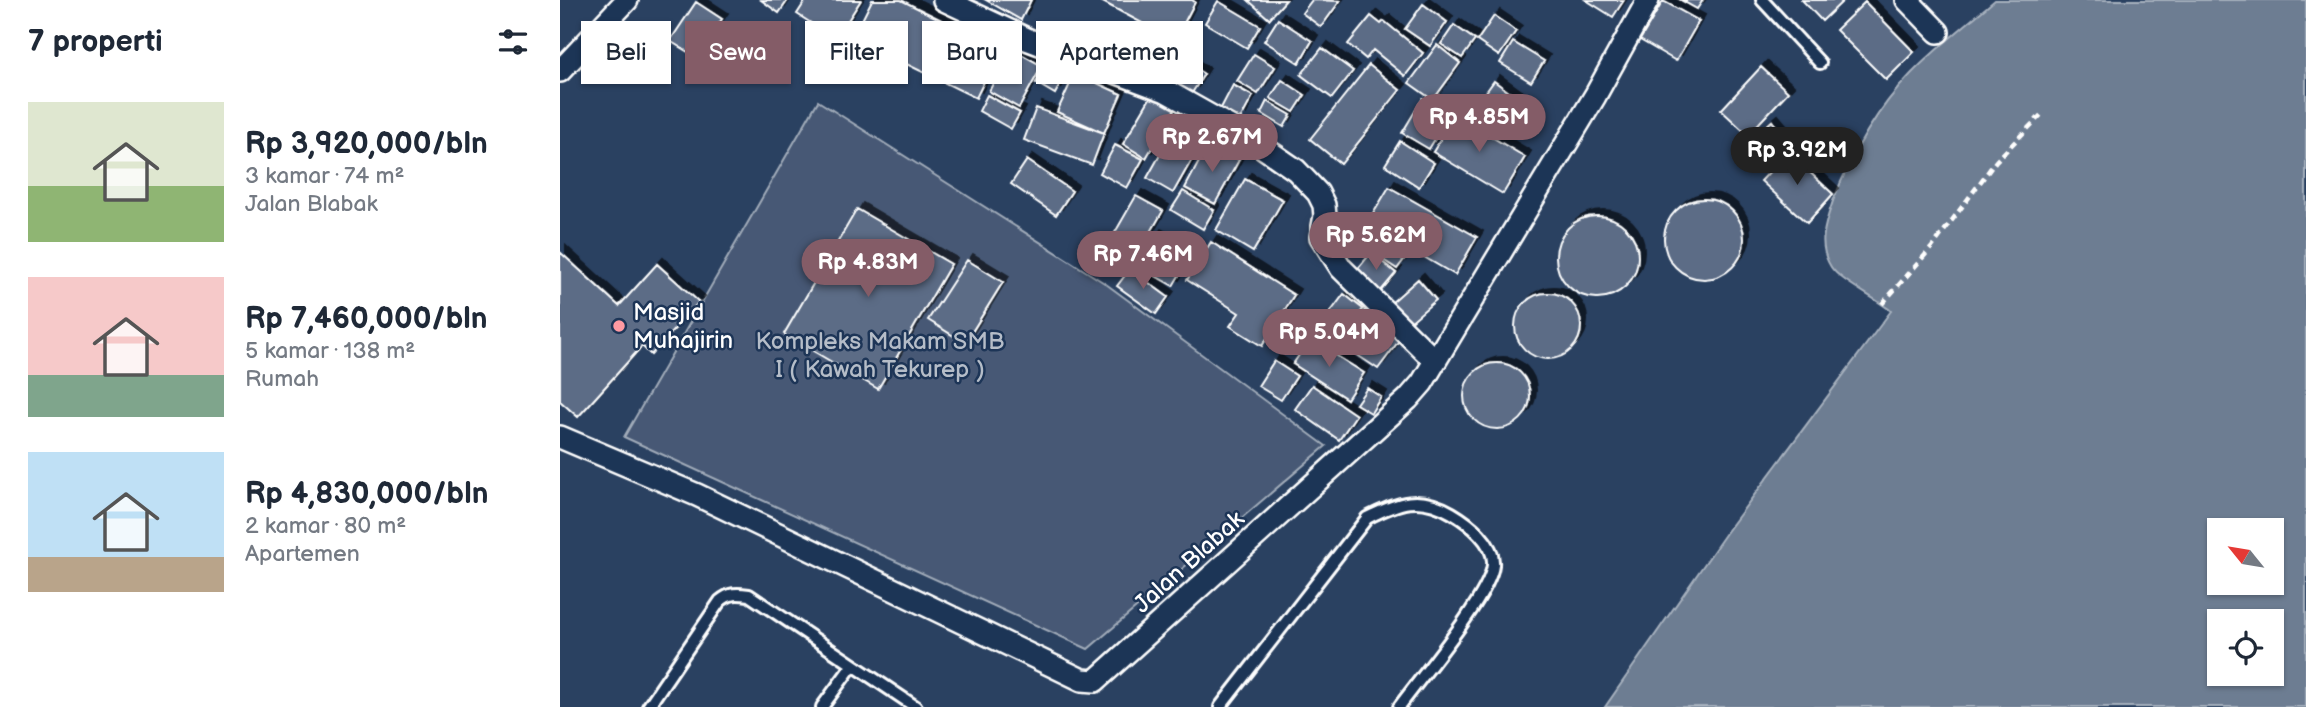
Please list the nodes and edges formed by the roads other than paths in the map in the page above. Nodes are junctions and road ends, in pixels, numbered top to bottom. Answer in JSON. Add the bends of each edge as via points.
{"nodes":[{"id":1,"x":627,"y":0,"type":"edge"},
{"id":2,"x":944,"y":0,"type":"edge"},
{"id":3,"x":1648,"y":0,"type":"edge"},
{"id":4,"x":1762,"y":0,"type":"edge"},
{"id":5,"x":1907,"y":0,"type":"edge"},
{"id":6,"x":1938,"y":32,"type":"dead end"},
{"id":7,"x":1820,"y":62,"type":"dead end"},
{"id":8,"x":560,"y":71,"type":"edge"},
{"id":9,"x":1435,"y":361,"type":"junction"},
{"id":10,"x":560,"y":437,"type":"edge"},
{"id":11,"x":852,"y":666,"type":"junction"},
{"id":12,"x":648,"y":707,"type":"edge"},
{"id":13,"x":822,"y":707,"type":"edge"},
{"id":14,"x":916,"y":707,"type":"edge"},
{"id":15,"x":1220,"y":707,"type":"edge"},
{"id":16,"x":1399,"y":707,"type":"edge"}],
"edges":[{"from":1,"to":8,"type":"street"},
{"from":2,"to":9,"type":"street","via":[[1029,40],[1166,91],[1296,170],[1324,205],[1321,237],[1342,268]]},
{"from":3,"to":9,"type":"street","name":"Jalan Blabak"},
{"from":4,"to":7,"type":"lane"},
{"from":5,"to":6,"type":"street"},
{"from":9,"to":10,"type":"street","name":"Jalan Blabak","via":[[1408,399],[1111,668],[1089,682],[697,495]]},
{"from":11,"to":12,"type":"lane","via":[[749,596],[728,594]]},
{"from":11,"to":13,"type":"lane"},
{"from":11,"to":14,"type":"lane"},
{"from":15,"to":16,"type":"lane","via":[[1367,518],[1396,503],[1417,501],[1469,522],[1489,547],[1493,564],[1484,592]]}]}
